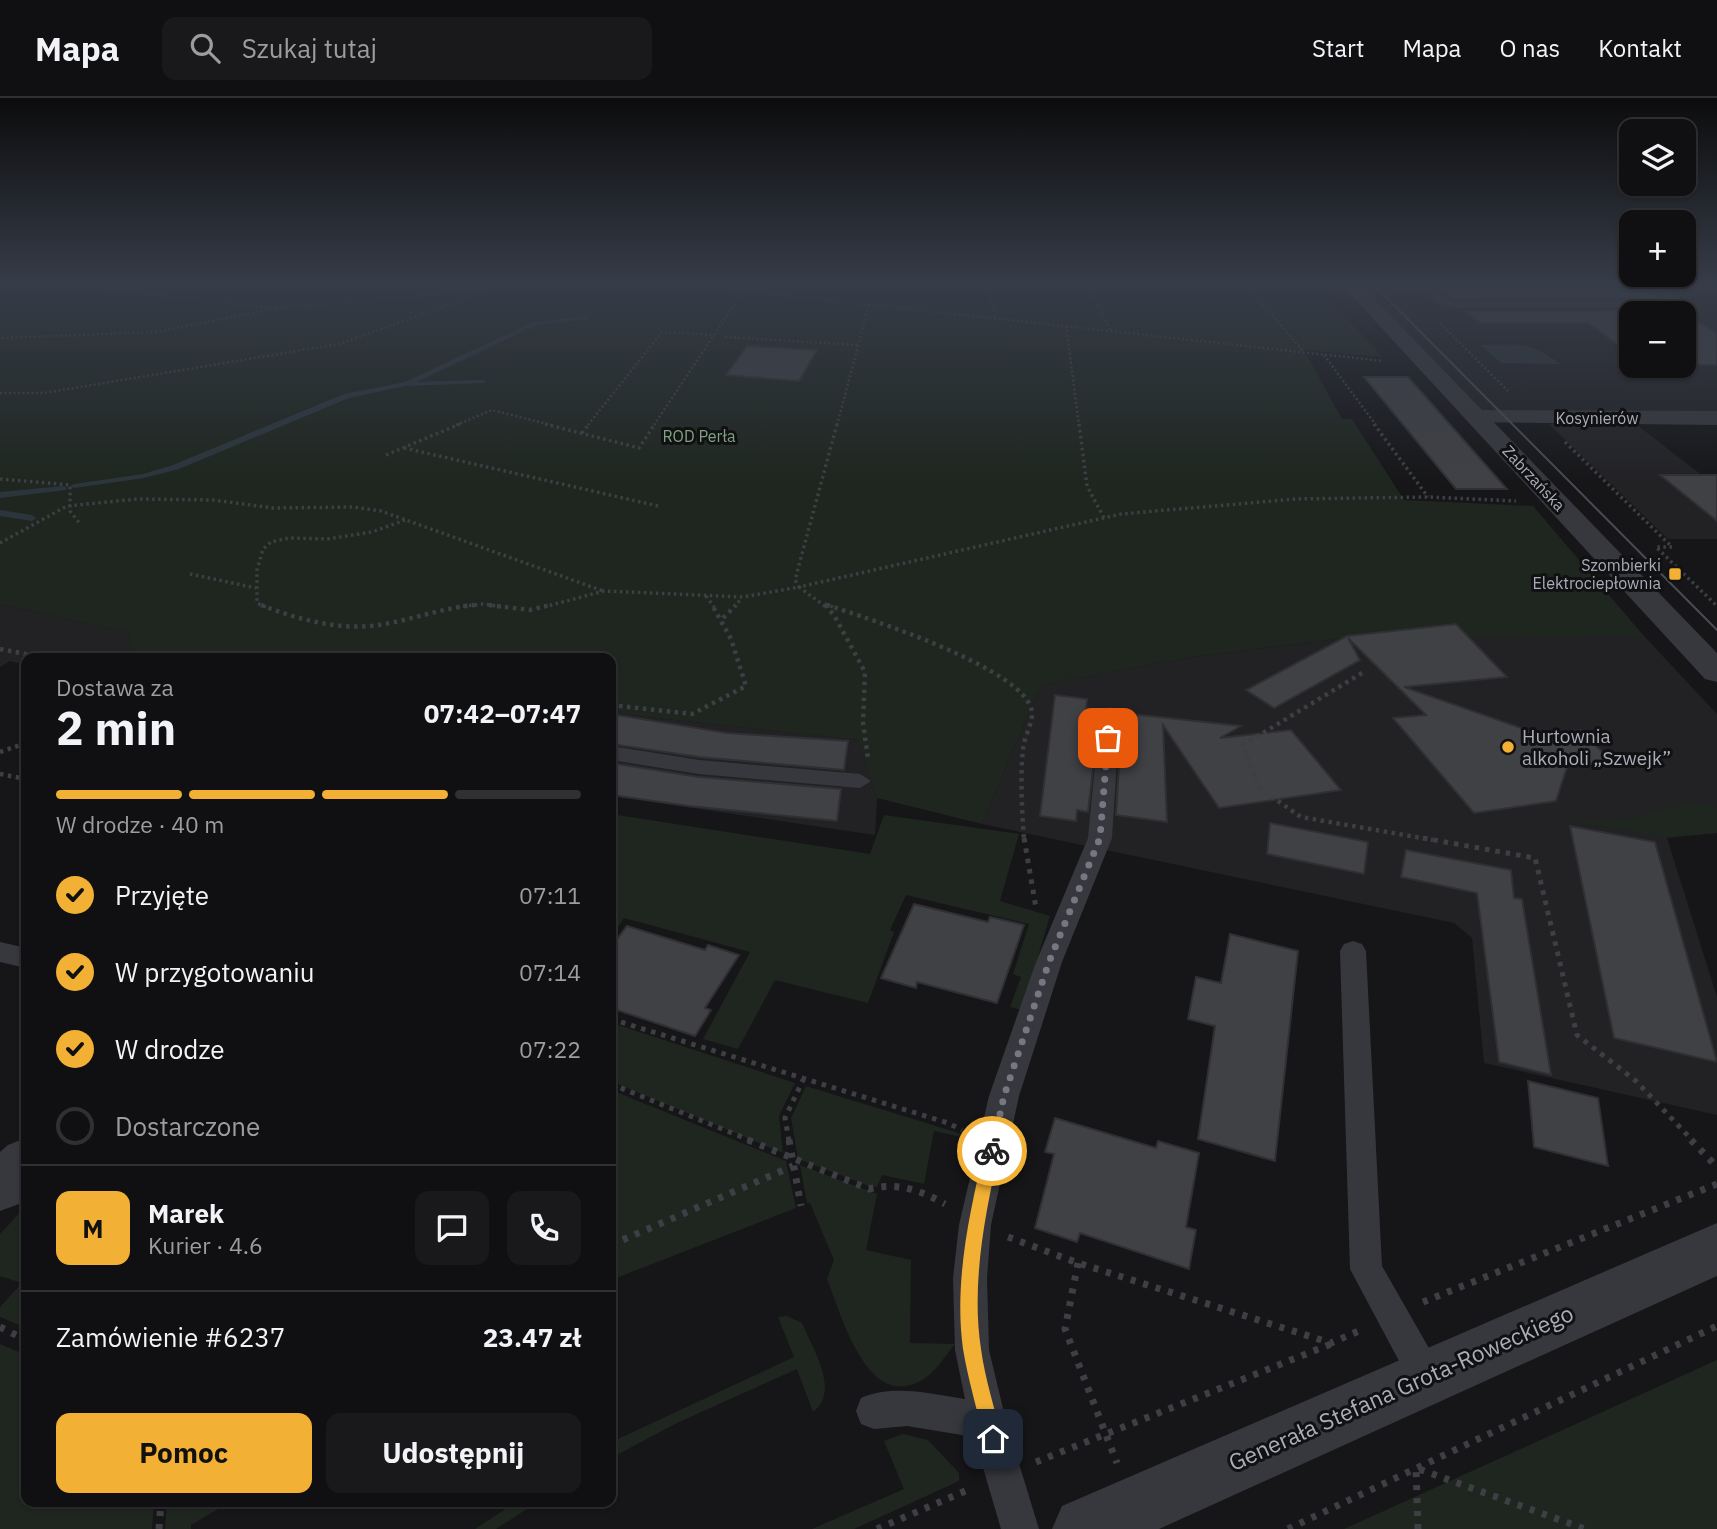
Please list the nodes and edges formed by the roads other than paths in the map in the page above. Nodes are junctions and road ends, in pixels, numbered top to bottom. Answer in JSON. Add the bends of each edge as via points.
{"nodes":[{"id":1,"x":1413,"y":351,"type":"edge"},
{"id":2,"x":1477,"y":417,"type":"junction"},
{"id":3,"x":1717,"y":418,"type":"edge"},
{"id":4,"x":1717,"y":672,"type":"edge"},
{"id":5,"x":1110,"y":713,"type":"dead end"},
{"id":6,"x":616,"y":754,"type":"edge"},
{"id":7,"x":860,"y":781,"type":"road end"},
{"id":8,"x":1353,"y":951,"type":"dead end"},
{"id":9,"x":0,"y":952,"type":"edge"},
{"id":10,"x":21,"y":957,"type":"edge"},
{"id":11,"x":21,"y":1166,"type":"edge"},
{"id":12,"x":0,"y":1187,"type":"edge"},
{"id":13,"x":1717,"y":1249,"type":"edge"},
{"id":14,"x":1427,"y":1378,"type":"junction"},
{"id":15,"x":874,"y":1411,"type":"dead end"},
{"id":16,"x":988,"y":1421,"type":"junction"},
{"id":17,"x":1111,"y":1518,"type":"edge"},
{"id":18,"x":1020,"y":1529,"type":"edge"}],
"edges":[{"from":1,"to":2,"type":"street","name":"Zabrzańska"},
{"from":2,"to":3,"type":"street","name":"Kosynierów"},
{"from":2,"to":4,"type":"street","name":"Zabrzańska"},
{"from":5,"to":16,"type":"lane","via":[[1100,838],[1049,962],[1004,1096],[975,1225],[970,1320]]},
{"from":6,"to":7,"type":"lane","via":[[699,767]]},
{"from":8,"to":14,"type":"lane","via":[[1366,1269]]},
{"from":9,"to":10,"type":"lane"},
{"from":11,"to":12,"type":"street"},
{"from":13,"to":14,"type":"street","name":"Generała Stefana Grota-Roweckiego"},
{"from":14,"to":17,"type":"street","name":"Generała Stefana Grota-Roweckiego"},
{"from":15,"to":16,"type":"lane","via":[[907,1408]]},
{"from":16,"to":18,"type":"lane"}]}
